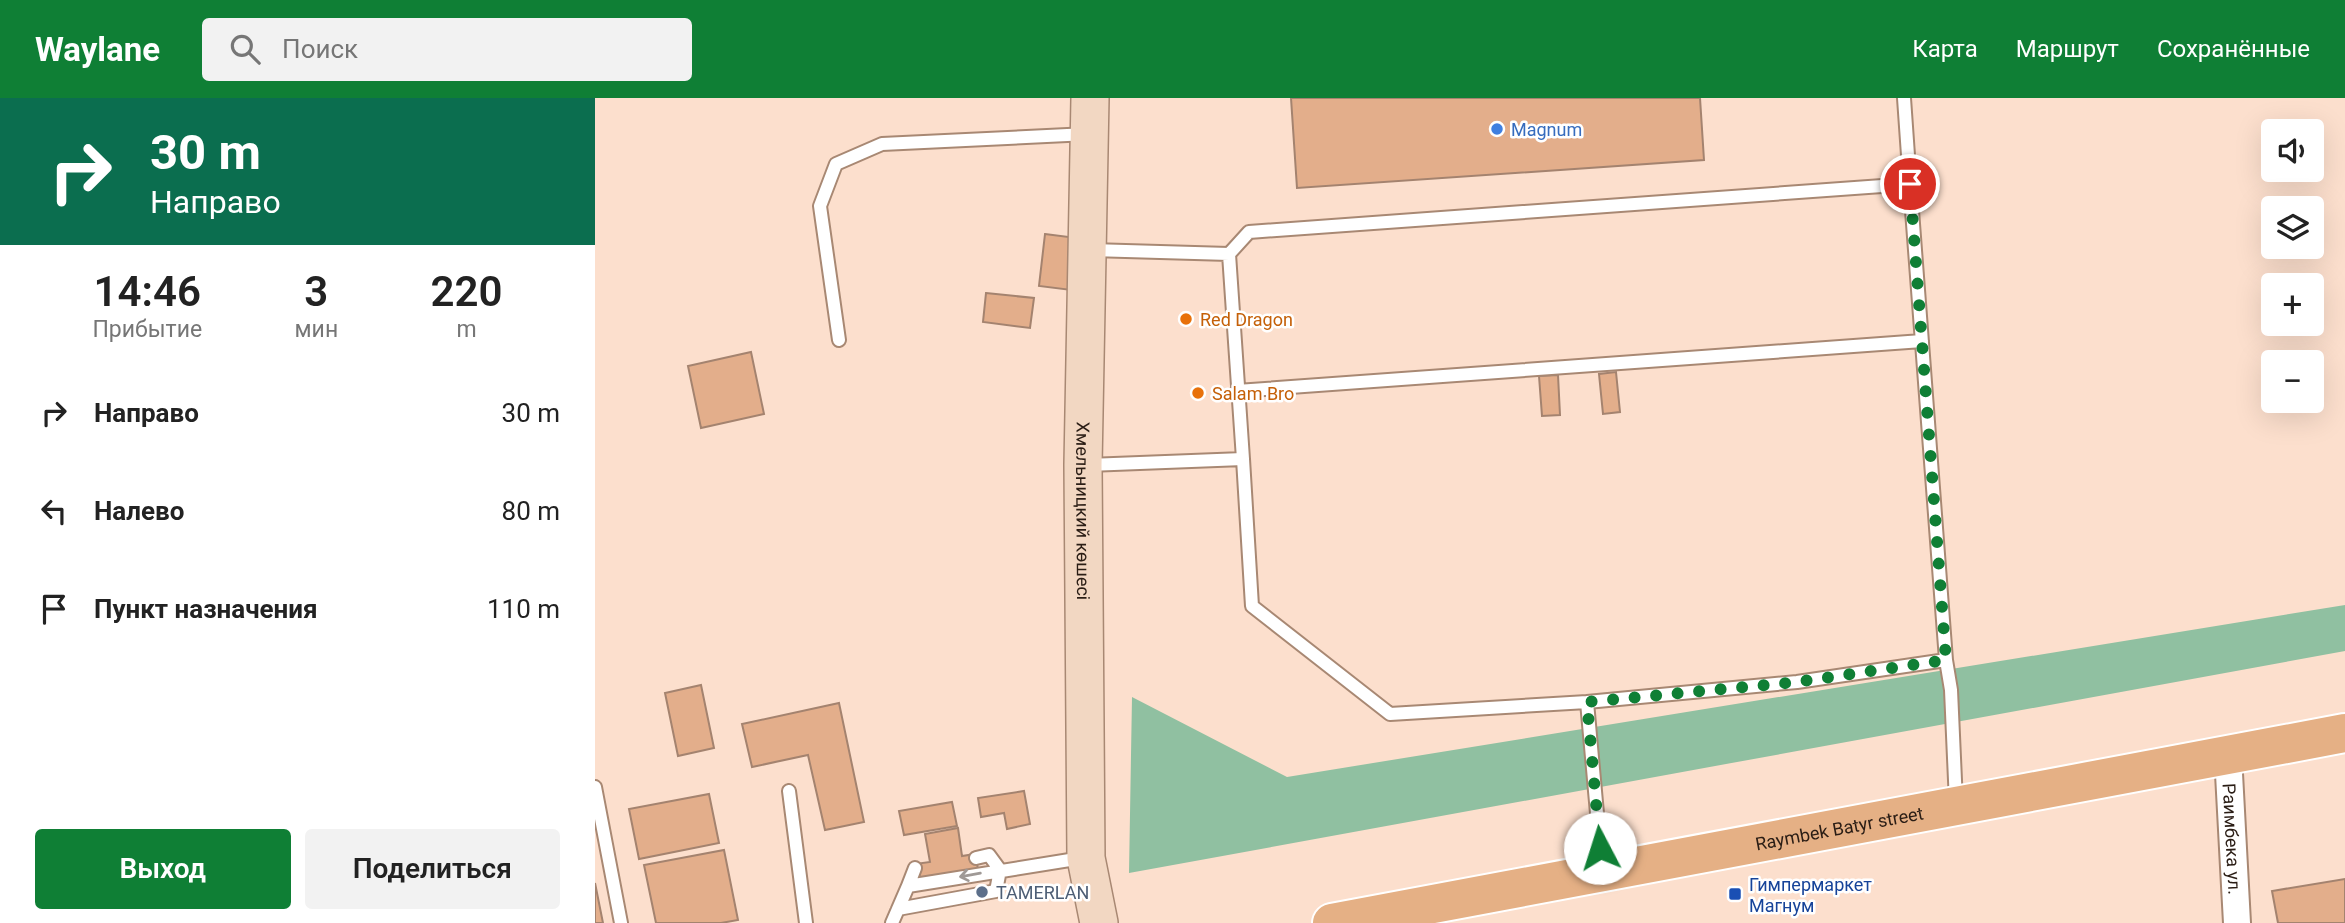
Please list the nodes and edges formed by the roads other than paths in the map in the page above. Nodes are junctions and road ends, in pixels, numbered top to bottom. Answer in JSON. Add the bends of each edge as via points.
{"nodes":[{"id":1,"x":1090,"y":98,"type":"edge"},
{"id":2,"x":1904,"y":98,"type":"edge"},
{"id":3,"x":1089,"y":134,"type":"junction"},
{"id":4,"x":1910,"y":184,"type":"junction"},
{"id":5,"x":1087,"y":250,"type":"junction"},
{"id":6,"x":1229,"y":254,"type":"junction"},
{"id":7,"x":839,"y":340,"type":"dead end"},
{"id":8,"x":1922,"y":341,"type":"junction"},
{"id":9,"x":1237,"y":391,"type":"junction"},
{"id":10,"x":1243,"y":459,"type":"junction"},
{"id":11,"x":1083,"y":465,"type":"junction"},
{"id":12,"x":1946,"y":660,"type":"junction"},
{"id":13,"x":1587,"y":702,"type":"junction"},
{"id":14,"x":2345,"y":733,"type":"edge"},
{"id":15,"x":2228,"y":755,"type":"junction"},
{"id":16,"x":595,"y":787,"type":"edge"},
{"id":17,"x":789,"y":791,"type":"dead end"},
{"id":18,"x":1956,"y":807,"type":"junction"},
{"id":19,"x":976,"y":858,"type":"dead end"},
{"id":20,"x":1086,"y":858,"type":"junction"},
{"id":21,"x":915,"y":868,"type":"dead end"},
{"id":22,"x":1000,"y":870,"type":"junction"},
{"id":23,"x":1602,"y":873,"type":"junction"},
{"id":24,"x":908,"y":886,"type":"junction"},
{"id":25,"x":898,"y":909,"type":"junction"},
{"id":26,"x":621,"y":923,"type":"edge"},
{"id":27,"x":806,"y":923,"type":"edge"},
{"id":28,"x":892,"y":923,"type":"edge"},
{"id":29,"x":1099,"y":923,"type":"edge"},
{"id":30,"x":1332,"y":923,"type":"edge"},
{"id":31,"x":2237,"y":923,"type":"edge"}],
"edges":[{"from":1,"to":3,"type":"street","name":"Хмельницкий көшесі"},
{"from":2,"to":4,"type":"lane"},
{"from":3,"to":5,"type":"street","name":"Хмельницкий көшесі"},
{"from":3,"to":7,"type":"lane","via":[[882,144],[836,164],[820,206]]},
{"from":4,"to":6,"type":"lane","via":[[1249,232]]},
{"from":4,"to":8,"type":"lane"},
{"from":5,"to":6,"type":"lane"},
{"from":5,"to":11,"type":"street","name":"Хмельницкий көшесі"},
{"from":6,"to":9,"type":"lane"},
{"from":8,"to":9,"type":"lane"},
{"from":8,"to":12,"type":"lane"},
{"from":9,"to":10,"type":"lane"},
{"from":10,"to":11,"type":"lane"},
{"from":10,"to":13,"type":"lane","via":[[1252,606],[1390,714]]},
{"from":11,"to":20,"type":"street","name":"Хмельницкий көшесі"},
{"from":12,"to":13,"type":"lane","via":[[1797,682]]},
{"from":12,"to":18,"type":"lane"},
{"from":13,"to":23,"type":"lane"},
{"from":14,"to":15,"type":"main road","name":"Raymbek Batyr street"},
{"from":15,"to":18,"type":"main road","name":"Raymbek Batyr street"},
{"from":15,"to":31,"type":"street","name":"Раимбека ул."},
{"from":16,"to":26,"type":"lane"},
{"from":17,"to":27,"type":"lane"},
{"from":18,"to":23,"type":"main road","name":"Raymbek Batyr street"},
{"from":19,"to":22,"type":"lane","via":[[989,855]]},
{"from":20,"to":22,"type":"lane"},
{"from":20,"to":29,"type":"street","name":"Хмельницкий көшесі"},
{"from":21,"to":24,"type":"lane"},
{"from":22,"to":24,"type":"lane","one_way":true},
{"from":22,"to":25,"type":"lane","via":[[996,891]]},
{"from":23,"to":30,"type":"main road","name":"Raymbek Batyr street"},
{"from":24,"to":25,"type":"lane"},
{"from":25,"to":28,"type":"lane"}]}
